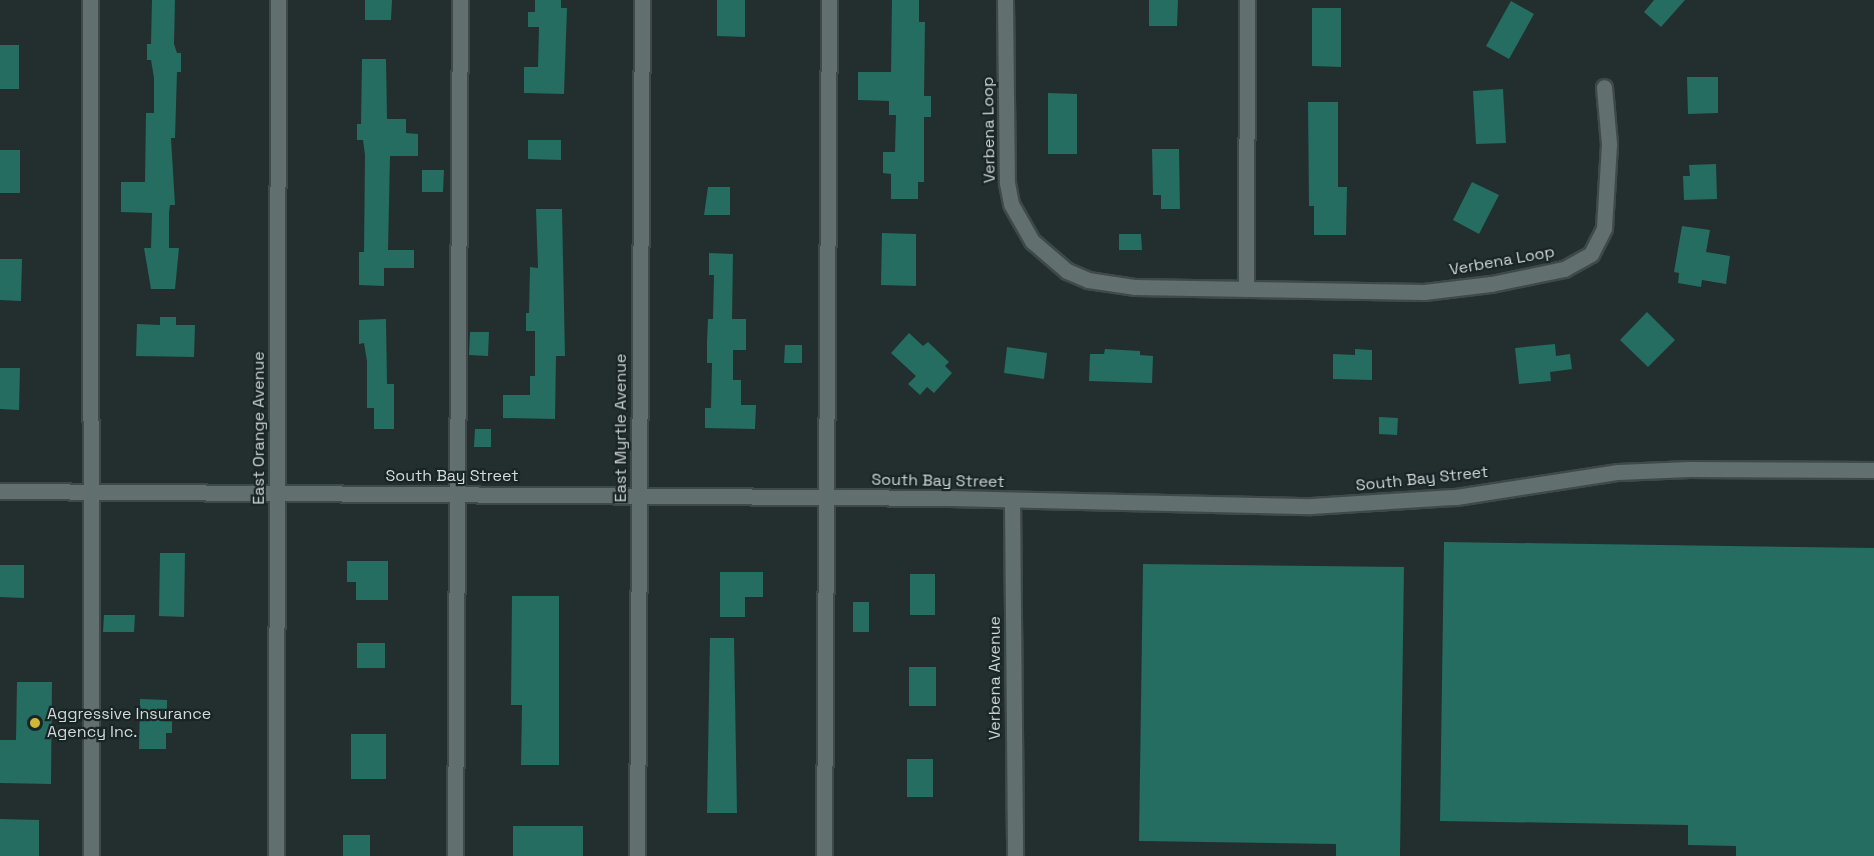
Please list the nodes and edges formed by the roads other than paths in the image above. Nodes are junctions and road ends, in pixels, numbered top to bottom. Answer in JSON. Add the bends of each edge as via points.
{"nodes":[{"id":1,"x":90,"y":0,"type":"edge"},
{"id":2,"x":278,"y":0,"type":"edge"},
{"id":3,"x":460,"y":0,"type":"edge"},
{"id":4,"x":642,"y":0,"type":"edge"},
{"id":5,"x":829,"y":0,"type":"edge"},
{"id":6,"x":1005,"y":0,"type":"edge"},
{"id":7,"x":1247,"y":0,"type":"edge"},
{"id":8,"x":1604,"y":87,"type":"dead end"},
{"id":9,"x":1246,"y":288,"type":"junction"},
{"id":10,"x":1874,"y":470,"type":"edge"},
{"id":11,"x":0,"y":491,"type":"edge"},
{"id":12,"x":90,"y":491,"type":"junction"},
{"id":13,"x":278,"y":493,"type":"junction"},
{"id":14,"x":457,"y":494,"type":"junction"},
{"id":15,"x":639,"y":496,"type":"junction"},
{"id":16,"x":826,"y":498,"type":"junction"},
{"id":17,"x":1012,"y":500,"type":"junction"},
{"id":18,"x":91,"y":856,"type":"edge"},
{"id":19,"x":276,"y":856,"type":"edge"},
{"id":20,"x":455,"y":856,"type":"edge"},
{"id":21,"x":637,"y":856,"type":"edge"},
{"id":22,"x":824,"y":856,"type":"edge"},
{"id":23,"x":1015,"y":856,"type":"edge"}],
"edges":[{"from":1,"to":12,"type":"street"},
{"from":2,"to":13,"type":"street","name":"East Orange Avenue"},
{"from":3,"to":14,"type":"street"},
{"from":4,"to":15,"type":"street","name":"East Myrtle Avenue"},
{"from":5,"to":16,"type":"street"},
{"from":6,"to":9,"type":"street","name":"Verbena Loop","via":[[1007,183],[1011,204],[1032,241],[1067,270],[1088,280],[1135,287]]},
{"from":7,"to":9,"type":"street"},
{"from":8,"to":9,"type":"street","name":"Verbena Loop","via":[[1609,144],[1604,228],[1591,254],[1564,269],[1424,292]]},
{"from":10,"to":17,"type":"street","name":"South Bay Street","via":[[1689,468],[1618,472],[1456,497],[1311,506]]},
{"from":11,"to":12,"type":"street","name":"South Bay Street"},
{"from":12,"to":13,"type":"street","name":"South Bay Street"},
{"from":12,"to":18,"type":"street"},
{"from":13,"to":14,"type":"street","name":"South Bay Street"},
{"from":13,"to":19,"type":"street","name":"East Orange Avenue"},
{"from":14,"to":15,"type":"street","name":"South Bay Street"},
{"from":14,"to":20,"type":"street"},
{"from":15,"to":16,"type":"street","name":"South Bay Street"},
{"from":15,"to":21,"type":"street","name":"East Myrtle Avenue"},
{"from":16,"to":17,"type":"street","name":"South Bay Street"},
{"from":16,"to":22,"type":"street"},
{"from":17,"to":23,"type":"street","name":"Verbena Avenue"}]}
